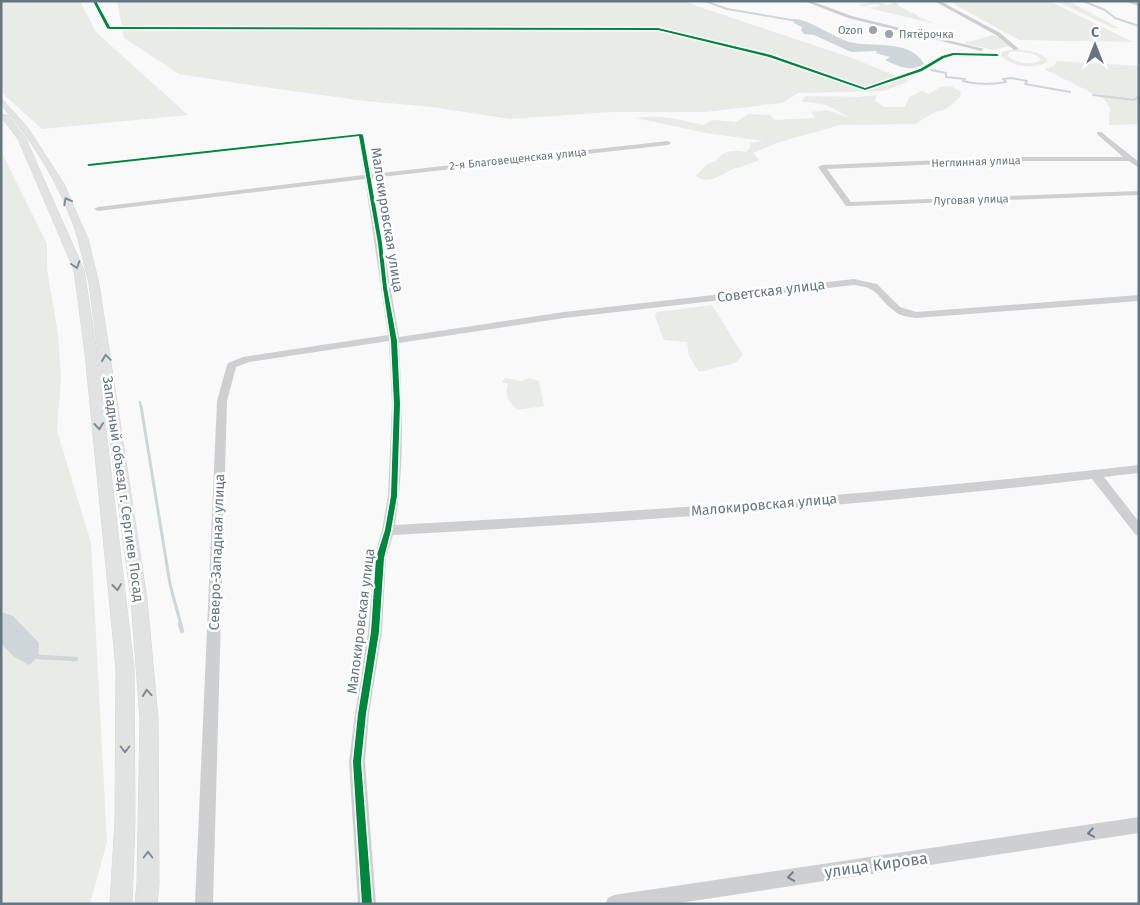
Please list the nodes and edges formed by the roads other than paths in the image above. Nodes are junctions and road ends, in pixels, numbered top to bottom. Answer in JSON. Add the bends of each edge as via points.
{"nodes":[{"id":1,"x":94,"y":1,"type":"edge"},
{"id":2,"x":936,"y":1,"type":"edge"},
{"id":3,"x":1129,"y":1,"type":"edge"},
{"id":4,"x":811,"y":2,"type":"edge"},
{"id":5,"x":1139,"y":5,"type":"edge"},
{"id":6,"x":1016,"y":48,"type":"dead end"},
{"id":7,"x":997,"y":54,"type":"joint"},
{"id":8,"x":1,"y":100,"type":"edge"},
{"id":9,"x":1,"y":112,"type":"edge"},
{"id":10,"x":1099,"y":133,"type":"dead end"},
{"id":11,"x":668,"y":142,"type":"dead end"},
{"id":12,"x":1130,"y":160,"type":"junction"},
{"id":13,"x":88,"y":165,"type":"dead end"},
{"id":14,"x":1139,"y":166,"type":"edge"},
{"id":15,"x":822,"y":168,"type":"joint"},
{"id":16,"x":368,"y":176,"type":"junction"},
{"id":17,"x":1139,"y":193,"type":"edge"},
{"id":18,"x":98,"y":209,"type":"dead end"},
{"id":19,"x":1139,"y":298,"type":"edge"},
{"id":20,"x":394,"y":339,"type":"junction"},
{"id":21,"x":1139,"y":469,"type":"edge"},
{"id":22,"x":1096,"y":475,"type":"junction"},
{"id":23,"x":388,"y":530,"type":"junction"},
{"id":24,"x":1139,"y":531,"type":"edge"},
{"id":25,"x":1139,"y":825,"type":"edge"},
{"id":26,"x":121,"y":904,"type":"edge"},
{"id":27,"x":146,"y":904,"type":"edge"},
{"id":28,"x":204,"y":904,"type":"edge"},
{"id":29,"x":367,"y":904,"type":"edge"},
{"id":30,"x":614,"y":904,"type":"edge"}],
"edges":[{"from":1,"to":7,"type":"street","via":[[109,28],[658,29],[770,56],[865,89],[921,70],[954,54]]},
{"from":2,"to":6,"type":"street","via":[[998,34]]},
{"from":3,"to":5,"type":"street"},
{"from":4,"to":7,"type":"street","via":[[850,16]]},
{"from":27,"to":8,"type":"main road","name":"Западный объезд г. Сергиев Посад","one_way":true,"via":[[148,710],[139,599],[94,284],[71,207],[30,134]]},
{"from":9,"to":26,"type":"main road","name":"Западный объезд г. Сергиев Посад","one_way":true,"via":[[22,139],[79,270],[125,668],[125,820]]},
{"from":10,"to":12,"type":"street"},
{"from":11,"to":16,"type":"street","name":"2-я Благовещенская улица"},
{"from":12,"to":14,"type":"street"},
{"from":12,"to":15,"type":"street","name":"Неглинная улица","via":[[1096,158]]},
{"from":13,"to":16,"type":"street","name":"Малокировская улица","via":[[361,135]]},
{"from":15,"to":17,"type":"street","name":"Луговая улица","via":[[849,204]]},
{"from":16,"to":18,"type":"street","name":"2-я Благовещенская улица"},
{"from":16,"to":20,"type":"street","name":"Малокировская улица"},
{"from":19,"to":20,"type":"street","name":"Советская улица","via":[[916,315],[895,308],[874,286],[854,282],[564,315]]},
{"from":20,"to":23,"type":"street","name":"Малокировская улица","via":[[397,404],[395,474]]},
{"from":20,"to":28,"type":"street","name":"Северо-Западная улица","via":[[248,359],[232,365],[222,401]]},
{"from":21,"to":22,"type":"street","name":"Малокировская улица"},
{"from":22,"to":23,"type":"street","name":"Малокировская улица","via":[[974,488],[568,520]]},
{"from":22,"to":24,"type":"street"},
{"from":23,"to":29,"type":"street","name":"Малокировская улица","via":[[380,558],[357,762]]},
{"from":25,"to":30,"type":"street","name":"улица Кирова","one_way":true}]}
